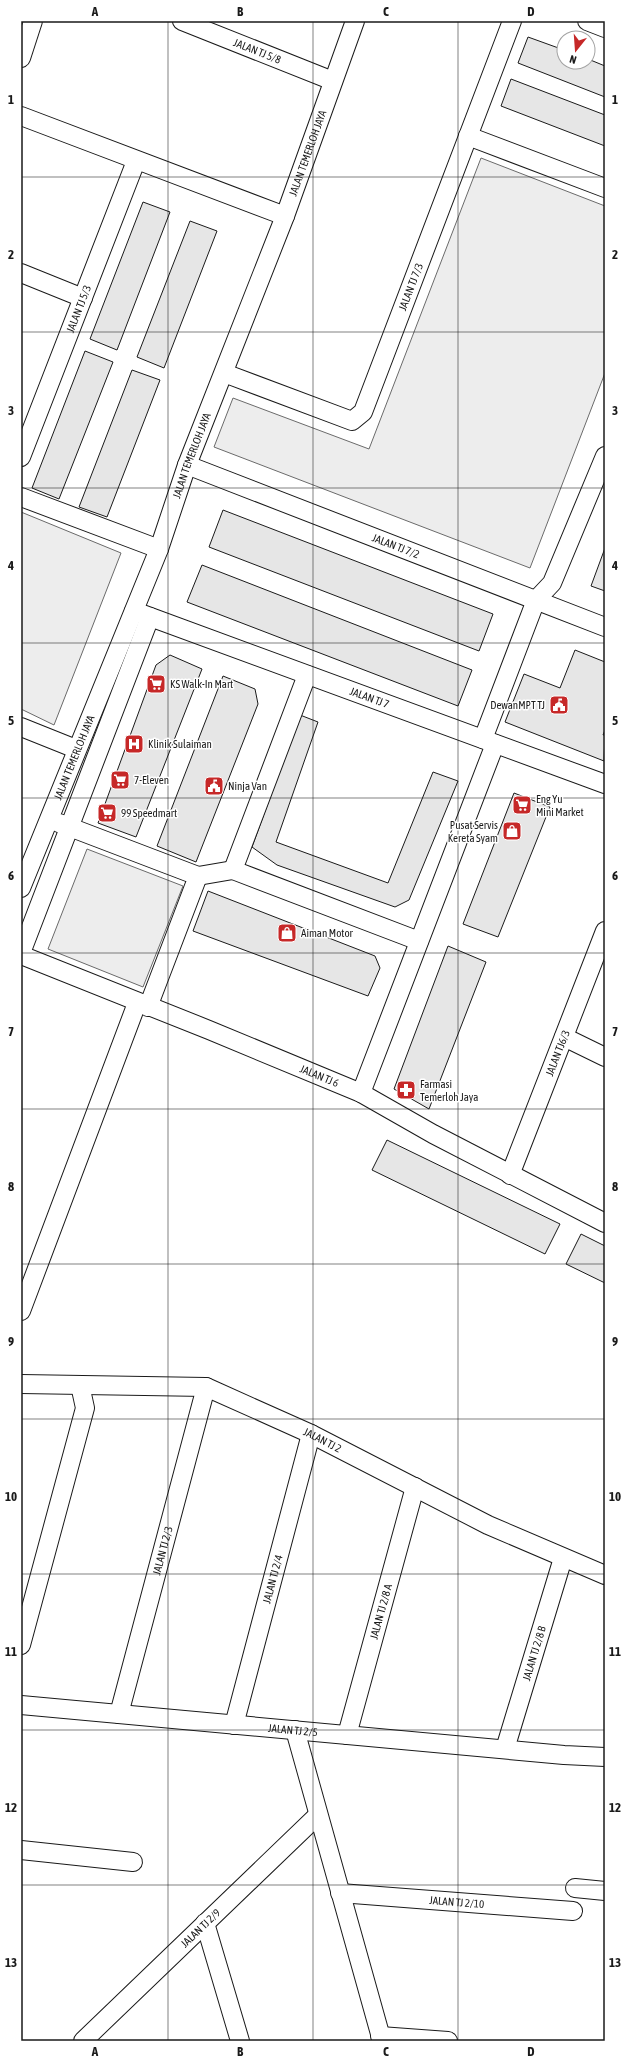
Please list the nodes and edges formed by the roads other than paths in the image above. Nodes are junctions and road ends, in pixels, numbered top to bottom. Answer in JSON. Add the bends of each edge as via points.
{"nodes":[{"id":1,"x":33,"y":21,"type":"edge"},
{"id":2,"x":182,"y":21,"type":"edge"},
{"id":3,"x":355,"y":21,"type":"edge"},
{"id":4,"x":512,"y":21,"type":"edge"},
{"id":5,"x":21,"y":58,"type":"edge"},
{"id":6,"x":333,"y":81,"type":"junction"},
{"id":7,"x":21,"y":116,"type":"edge"},
{"id":8,"x":468,"y":136,"type":"junction"},
{"id":9,"x":136,"y":161,"type":"junction"},
{"id":10,"x":605,"y":188,"type":"edge"},
{"id":11,"x":284,"y":216,"type":"junction"},
{"id":12,"x":21,"y":273,"type":"edge"},
{"id":13,"x":83,"y":298,"type":"junction"},
{"id":14,"x":224,"y":373,"type":"junction"},
{"id":15,"x":26,"y":429,"type":"edge"},
{"id":16,"x":605,"y":456,"type":"edge"},
{"id":17,"x":21,"y":457,"type":"edge"},
{"id":18,"x":187,"y":465,"type":"junction"},
{"id":19,"x":21,"y":497,"type":"edge"},
{"id":20,"x":159,"y":549,"type":"junction"},
{"id":21,"x":536,"y":600,"type":"junction"},
{"id":22,"x":142,"y":614,"type":"junction"},
{"id":23,"x":605,"y":627,"type":"edge"},
{"id":24,"x":308,"y":675,"type":"junction"},
{"id":25,"x":21,"y":727,"type":"edge"},
{"id":26,"x":489,"y":741,"type":"junction"},
{"id":27,"x":76,"y":749,"type":"junction"},
{"id":28,"x":605,"y":784,"type":"edge"},
{"id":29,"x":49,"y":819,"type":"junction"},
{"id":30,"x":70,"y":827,"type":"junction"},
{"id":31,"x":26,"y":863,"type":"edge"},
{"id":32,"x":233,"y":870,"type":"junction"},
{"id":33,"x":198,"y":876,"type":"junction"},
{"id":34,"x":21,"y":888,"type":"edge"},
{"id":35,"x":605,"y":931,"type":"edge"},
{"id":36,"x":419,"y":941,"type":"junction"},
{"id":37,"x":21,"y":954,"type":"edge"},
{"id":38,"x":142,"y":1005,"type":"junction"},
{"id":39,"x":564,"y":1037,"type":"junction"},
{"id":40,"x":605,"y":1057,"type":"edge"},
{"id":41,"x":361,"y":1093,"type":"junction"},
{"id":42,"x":510,"y":1175,"type":"junction"},
{"id":43,"x":605,"y":1224,"type":"edge"},
{"id":44,"x":21,"y":1311,"type":"edge"},
{"id":45,"x":21,"y":1384,"type":"edge"},
{"id":46,"x":80,"y":1385,"type":"junction"},
{"id":47,"x":206,"y":1387,"type":"junction"},
{"id":48,"x":311,"y":1434,"type":"junction"},
{"id":49,"x":415,"y":1487,"type":"junction"},
{"id":50,"x":563,"y":1558,"type":"junction"},
{"id":51,"x":605,"y":1575,"type":"edge"},
{"id":52,"x":21,"y":1645,"type":"edge"},
{"id":53,"x":21,"y":1705,"type":"edge"},
{"id":54,"x":119,"y":1714,"type":"junction"},
{"id":55,"x":234,"y":1725,"type":"junction"},
{"id":56,"x":295,"y":1730,"type":"junction"},
{"id":57,"x":347,"y":1735,"type":"junction"},
{"id":58,"x":505,"y":1749,"type":"junction"},
{"id":59,"x":605,"y":1757,"type":"edge"},
{"id":60,"x":318,"y":1815,"type":"junction"},
{"id":61,"x":21,"y":1850,"type":"edge"},
{"id":62,"x":133,"y":1862,"type":"dead end"},
{"id":63,"x":575,"y":1888,"type":"dead end"},
{"id":64,"x":605,"y":1891,"type":"edge"},
{"id":65,"x":340,"y":1893,"type":"junction"},
{"id":66,"x":573,"y":1911,"type":"dead end"},
{"id":67,"x":205,"y":1923,"type":"junction"},
{"id":68,"x":381,"y":2038,"type":"edge"},
{"id":69,"x":83,"y":2041,"type":"edge"},
{"id":70,"x":240,"y":2041,"type":"edge"},
{"id":71,"x":448,"y":2041,"type":"edge"}],
"edges":[{"from":1,"to":5,"type":"street"},
{"from":2,"to":6,"type":"street","name":"JALAN TJ 5/8"},
{"from":3,"to":6,"type":"street","name":"JALAN TEMERLOH JAYA"},
{"from":4,"to":8,"type":"street","name":"JALAN TJ 7/3"},
{"from":6,"to":11,"type":"street","name":"JALAN TEMERLOH JAYA"},
{"from":7,"to":9,"type":"street"},
{"from":8,"to":10,"type":"street"},
{"from":8,"to":14,"type":"street","name":"JALAN TJ 7/3","via":[[363,412],[352,421]]},
{"from":9,"to":11,"type":"street"},
{"from":9,"to":13,"type":"street","name":"JALAN TJ 5/3"},
{"from":11,"to":14,"type":"street","name":"JALAN TEMERLOH JAYA"},
{"from":12,"to":13,"type":"street"},
{"from":13,"to":15,"type":"street","name":"JALAN TJ 5/3"},
{"from":14,"to":18,"type":"street","name":"JALAN TEMERLOH JAYA"},
{"from":15,"to":17,"type":"street","name":"JALAN TJ 5/3"},
{"from":16,"to":21,"type":"street","via":[[552,584]]},
{"from":18,"to":20,"type":"street","name":"JALAN TEMERLOH JAYA"},
{"from":18,"to":21,"type":"street","name":"JALAN TJ 7/2"},
{"from":19,"to":20,"type":"street"},
{"from":20,"to":22,"type":"street","name":"JALAN TEMERLOH JAYA"},
{"from":21,"to":23,"type":"street","name":"JALAN TJ 7/2"},
{"from":21,"to":26,"type":"street"},
{"from":22,"to":24,"type":"street","name":"JALAN TJ 7"},
{"from":22,"to":27,"type":"street","name":"JALAN TEMERLOH JAYA"},
{"from":22,"to":30,"type":"street"},
{"from":24,"to":26,"type":"street","name":"JALAN TJ 7"},
{"from":24,"to":32,"type":"street"},
{"from":25,"to":27,"type":"street"},
{"from":26,"to":28,"type":"street","name":"JALAN TJ 7"},
{"from":26,"to":36,"type":"street"},
{"from":27,"to":29,"type":"street","name":"JALAN TEMERLOH JAYA"},
{"from":29,"to":30,"type":"street"},
{"from":29,"to":31,"type":"street","name":"JALAN TEMERLOH JAYA"},
{"from":30,"to":33,"type":"street"},
{"from":30,"to":37,"type":"street"},
{"from":31,"to":34,"type":"street","name":"JALAN TEMERLOH JAYA"},
{"from":32,"to":33,"type":"street"},
{"from":32,"to":36,"type":"street"},
{"from":33,"to":38,"type":"street"},
{"from":35,"to":39,"type":"street","name":"JALAN TJ6/3"},
{"from":36,"to":41,"type":"street"},
{"from":37,"to":38,"type":"street","name":"JALAN TJ 6"},
{"from":38,"to":41,"type":"street","name":"JALAN TJ 6"},
{"from":38,"to":44,"type":"street"},
{"from":39,"to":40,"type":"street"},
{"from":39,"to":42,"type":"street","name":"JALAN TJ6/3"},
{"from":41,"to":42,"type":"street","name":"JALAN TJ 6"},
{"from":42,"to":43,"type":"street","name":"JALAN TJ 6"},
{"from":45,"to":46,"type":"street","name":"JALAN TJ 2"},
{"from":46,"to":47,"type":"street","name":"JALAN TJ 2"},
{"from":46,"to":52,"type":"street","via":[[84,1408]]},
{"from":47,"to":48,"type":"street","name":"JALAN TJ 2"},
{"from":47,"to":54,"type":"street","name":"JALAN TJ 2/3"},
{"from":48,"to":49,"type":"street","name":"JALAN TJ 2"},
{"from":48,"to":55,"type":"street","name":"JALAN TJ 2/4"},
{"from":49,"to":50,"type":"street","name":"JALAN TJ 2","via":[[488,1525]]},
{"from":49,"to":57,"type":"street","name":"JALAN TJ 2/8 A"},
{"from":50,"to":51,"type":"street","name":"JALAN TJ 2"},
{"from":50,"to":58,"type":"street","name":"JALAN TJ 2/8 B"},
{"from":53,"to":54,"type":"street","name":"JALAN TJ 2/5"},
{"from":54,"to":55,"type":"street","name":"JALAN TJ 2/5"},
{"from":55,"to":56,"type":"street","name":"JALAN TJ 2/5"},
{"from":56,"to":57,"type":"street","name":"JALAN TJ 2/5"},
{"from":56,"to":60,"type":"street"},
{"from":57,"to":58,"type":"street","name":"JALAN TJ 2/5"},
{"from":58,"to":59,"type":"street","name":"JALAN TJ 2/5"},
{"from":60,"to":65,"type":"street"},
{"from":60,"to":67,"type":"street","name":"JALAN TJ 2/9"},
{"from":61,"to":62,"type":"street"},
{"from":63,"to":64,"type":"street"},
{"from":65,"to":66,"type":"street","name":"JALAN TJ 2/10"},
{"from":65,"to":68,"type":"street"},
{"from":67,"to":69,"type":"street","name":"JALAN TJ 2/9"},
{"from":67,"to":70,"type":"street"},
{"from":68,"to":71,"type":"street"}]}
